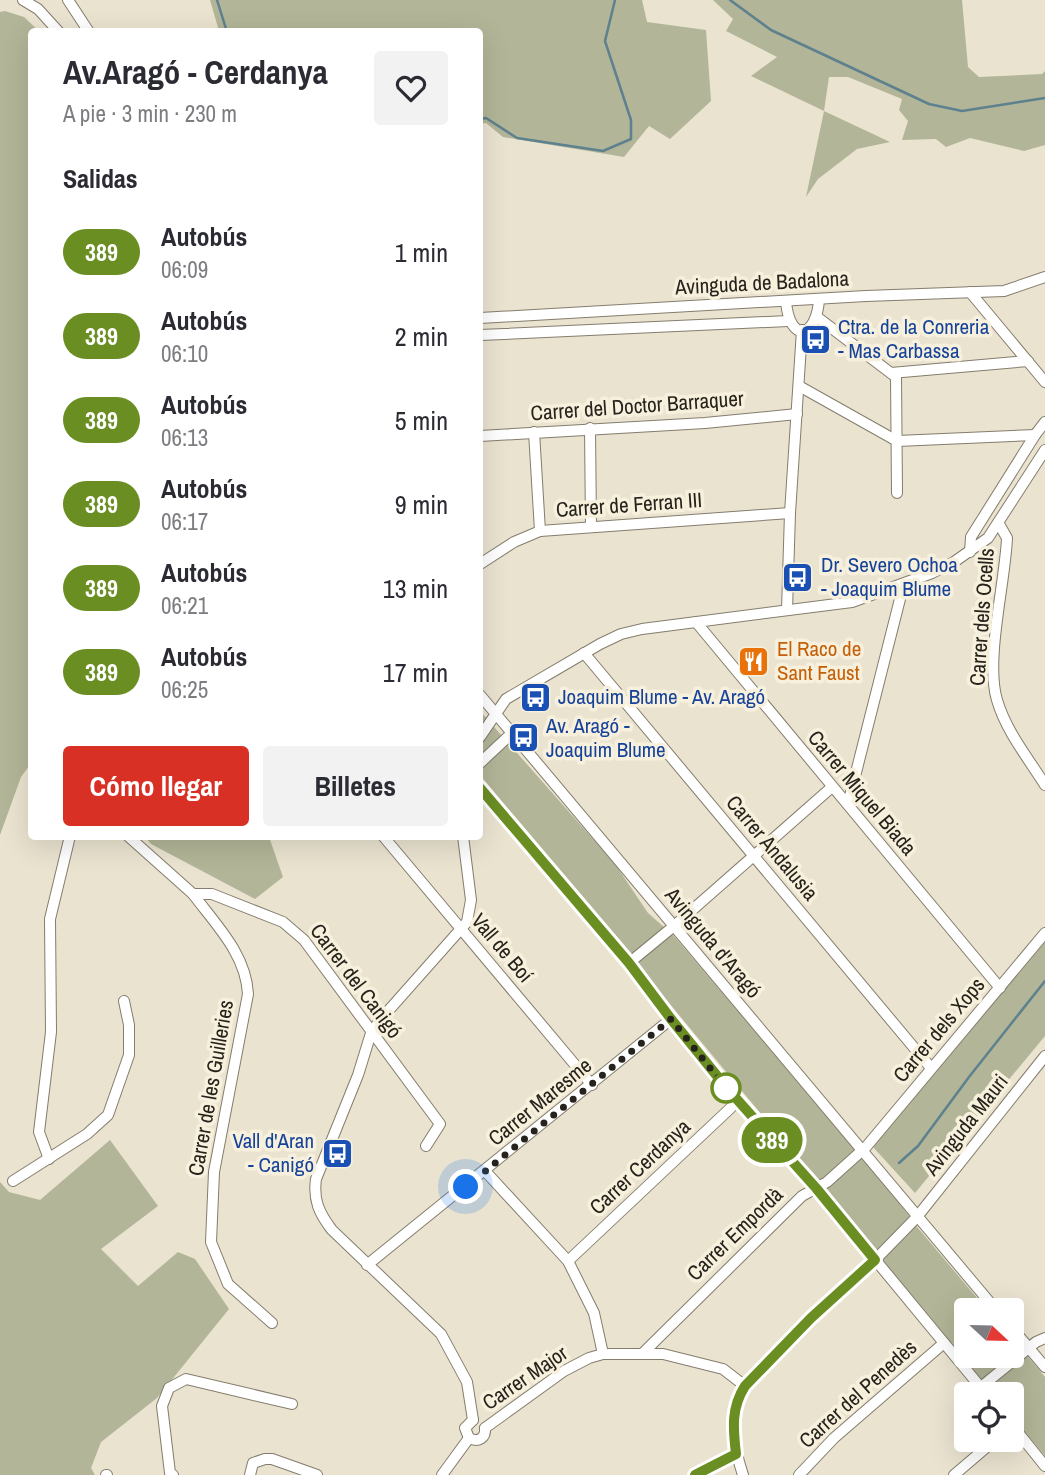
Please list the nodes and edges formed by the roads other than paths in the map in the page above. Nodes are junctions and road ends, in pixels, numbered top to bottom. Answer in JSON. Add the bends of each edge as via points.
{"nodes":[{"id":1,"x":23,"y":0,"type":"edge"},
{"id":2,"x":68,"y":0,"type":"edge"},
{"id":3,"x":56,"y":28,"type":"edge"},
{"id":4,"x":86,"y":28,"type":"edge"},
{"id":5,"x":1045,"y":277,"type":"edge"},
{"id":6,"x":970,"y":292,"type":"junction"},
{"id":7,"x":819,"y":299,"type":"junction"},
{"id":8,"x":786,"y":302,"type":"junction"},
{"id":9,"x":817,"y":317,"type":"junction"},
{"id":10,"x":483,"y":318,"type":"edge"},
{"id":11,"x":789,"y":321,"type":"junction"},
{"id":12,"x":802,"y":330,"type":"junction"},
{"id":13,"x":483,"y":335,"type":"edge"},
{"id":14,"x":1028,"y":361,"type":"junction"},
{"id":15,"x":891,"y":373,"type":"junction"},
{"id":16,"x":1045,"y":382,"type":"edge"},
{"id":17,"x":799,"y":386,"type":"junction"},
{"id":18,"x":797,"y":414,"type":"junction"},
{"id":19,"x":1045,"y":422,"type":"edge"},
{"id":20,"x":590,"y":428,"type":"junction"},
{"id":21,"x":534,"y":432,"type":"junction"},
{"id":22,"x":1035,"y":435,"type":"junction"},
{"id":23,"x":483,"y":436,"type":"edge"},
{"id":24,"x":897,"y":441,"type":"junction"},
{"id":25,"x":1045,"y":450,"type":"edge"},
{"id":26,"x":897,"y":493,"type":"dead end"},
{"id":27,"x":790,"y":513,"type":"junction"},
{"id":28,"x":999,"y":524,"type":"junction"},
{"id":29,"x":591,"y":526,"type":"junction"},
{"id":30,"x":540,"y":531,"type":"junction"},
{"id":31,"x":970,"y":552,"type":"junction"},
{"id":32,"x":483,"y":562,"type":"edge"},
{"id":33,"x":900,"y":586,"type":"junction"},
{"id":34,"x":787,"y":610,"type":"junction"},
{"id":35,"x":696,"y":622,"type":"junction"},
{"id":36,"x":584,"y":653,"type":"junction"},
{"id":37,"x":483,"y":699,"type":"edge"},
{"id":38,"x":495,"y":714,"type":"junction"},
{"id":39,"x":483,"y":732,"type":"edge"},
{"id":40,"x":511,"y":734,"type":"junction"},
{"id":41,"x":483,"y":760,"type":"edge"},
{"id":42,"x":1045,"y":785,"type":"edge"},
{"id":43,"x":832,"y":787,"type":"junction"},
{"id":44,"x":483,"y":792,"type":"edge"},
{"id":45,"x":848,"y":804,"type":"junction"},
{"id":46,"x":68,"y":840,"type":"edge"},
{"id":47,"x":132,"y":840,"type":"edge"},
{"id":48,"x":386,"y":840,"type":"edge"},
{"id":49,"x":463,"y":840,"type":"edge"},
{"id":50,"x":754,"y":856,"type":"junction"},
{"id":51,"x":193,"y":894,"type":"junction"},
{"id":52,"x":674,"y":926,"type":"junction"},
{"id":53,"x":461,"y":930,"type":"junction"},
{"id":54,"x":1045,"y":933,"type":"edge"},
{"id":55,"x":629,"y":963,"type":"junction"},
{"id":56,"x":1000,"y":988,"type":"junction"},
{"id":57,"x":124,"y":1001,"type":"dead end"},
{"id":58,"x":671,"y":1019,"type":"junction"},
{"id":59,"x":371,"y":1033,"type":"junction"},
{"id":60,"x":1045,"y":1056,"type":"edge"},
{"id":61,"x":931,"y":1068,"type":"junction"},
{"id":62,"x":592,"y":1084,"type":"junction"},
{"id":63,"x":738,"y":1101,"type":"junction"},
{"id":64,"x":426,"y":1146,"type":"dead end"},
{"id":65,"x":861,"y":1150,"type":"junction"},
{"id":66,"x":48,"y":1159,"type":"junction"},
{"id":67,"x":485,"y":1171,"type":"junction"},
{"id":68,"x":13,"y":1181,"type":"dead end"},
{"id":69,"x":816,"y":1188,"type":"junction"},
{"id":70,"x":917,"y":1217,"type":"junction"},
{"id":71,"x":875,"y":1260,"type":"junction"},
{"id":72,"x":568,"y":1261,"type":"junction"},
{"id":73,"x":367,"y":1265,"type":"junction"},
{"id":74,"x":986,"y":1298,"type":"edge"},
{"id":75,"x":272,"y":1323,"type":"dead end"},
{"id":76,"x":1045,"y":1338,"type":"edge"},
{"id":77,"x":944,"y":1343,"type":"junction"},
{"id":78,"x":1024,"y":1343,"type":"edge"},
{"id":79,"x":1028,"y":1348,"type":"junction"},
{"id":80,"x":642,"y":1353,"type":"junction"},
{"id":81,"x":603,"y":1354,"type":"junction"},
{"id":82,"x":1045,"y":1367,"type":"edge"},
{"id":83,"x":976,"y":1382,"type":"edge"},
{"id":84,"x":993,"y":1382,"type":"edge"},
{"id":85,"x":745,"y":1386,"type":"junction"},
{"id":86,"x":292,"y":1404,"type":"dead end"},
{"id":87,"x":473,"y":1420,"type":"junction"},
{"id":88,"x":485,"y":1428,"type":"junction"},
{"id":89,"x":469,"y":1438,"type":"junction"},
{"id":90,"x":1024,"y":1441,"type":"edge"},
{"id":91,"x":981,"y":1452,"type":"edge"},
{"id":92,"x":736,"y":1454,"type":"junction"},
{"id":93,"x":1045,"y":1466,"type":"edge"},
{"id":94,"x":173,"y":1475,"type":"edge"},
{"id":95,"x":250,"y":1475,"type":"edge"},
{"id":96,"x":317,"y":1475,"type":"edge"},
{"id":97,"x":442,"y":1475,"type":"edge"},
{"id":98,"x":694,"y":1475,"type":"edge"},
{"id":99,"x":743,"y":1475,"type":"edge"},
{"id":100,"x":799,"y":1475,"type":"edge"},
{"id":101,"x":954,"y":1475,"type":"edge"}],
"edges":[{"from":1,"to":3,"type":"street"},
{"from":2,"to":4,"type":"street"},
{"from":5,"to":6,"type":"street","name":"Avinguda de Badalona","via":[[1004,291]]},
{"from":6,"to":7,"type":"street","name":"Avinguda de Badalona"},
{"from":6,"to":14,"type":"street"},
{"from":7,"to":8,"type":"street","name":"Avinguda de Badalona"},
{"from":7,"to":9,"type":"street"},
{"from":8,"to":10,"type":"street","name":"Avinguda de Badalona"},
{"from":8,"to":11,"type":"street"},
{"from":9,"to":12,"type":"street","via":[[810,328]]},
{"from":9,"to":15,"type":"street"},
{"from":11,"to":12,"type":"street"},
{"from":11,"to":13,"type":"street"},
{"from":12,"to":17,"type":"street"},
{"from":14,"to":15,"type":"street"},
{"from":14,"to":16,"type":"street"},
{"from":15,"to":24,"type":"street","via":[[896,377]]},
{"from":17,"to":18,"type":"street"},
{"from":17,"to":24,"type":"street"},
{"from":18,"to":20,"type":"street","name":"Carrer del Doctor Barraquer"},
{"from":18,"to":27,"type":"street"},
{"from":19,"to":22,"type":"street"},
{"from":20,"to":21,"type":"street","name":"Carrer del Doctor Barraquer"},
{"from":20,"to":29,"type":"street"},
{"from":21,"to":23,"type":"street","name":"Carrer del Doctor Barraquer"},
{"from":21,"to":30,"type":"street"},
{"from":22,"to":24,"type":"street"},
{"from":22,"to":31,"type":"street","via":[[971,537]]},
{"from":24,"to":26,"type":"street"},
{"from":25,"to":28,"type":"street"},
{"from":27,"to":29,"type":"street","name":"Carrer de Ferran III"},
{"from":27,"to":34,"type":"street"},
{"from":28,"to":31,"type":"street"},
{"from":28,"to":42,"type":"street","name":"Carrer dels Ocells","via":[[1007,538],[994,657],[996,697],[1012,734]]},
{"from":29,"to":30,"type":"street","name":"Carrer de Ferran III"},
{"from":30,"to":32,"type":"street","name":"Carrer de Ferran III"},
{"from":31,"to":33,"type":"street"},
{"from":33,"to":34,"type":"street","via":[[852,602]]},
{"from":33,"to":45,"type":"street"},
{"from":34,"to":35,"type":"street"},
{"from":35,"to":36,"type":"street","via":[[621,634]]},
{"from":35,"to":43,"type":"street","name":"Carrer Miquel Biada"},
{"from":36,"to":38,"type":"street","via":[[506,699]]},
{"from":36,"to":50,"type":"street","name":"Carrer Andalusia"},
{"from":37,"to":38,"type":"street","name":"Avinguda d'Aragó"},
{"from":38,"to":39,"type":"street"},
{"from":38,"to":40,"type":"street","name":"Avinguda d'Aragó"},
{"from":40,"to":41,"type":"street"},
{"from":40,"to":52,"type":"street","name":"Avinguda d'Aragó"},
{"from":43,"to":45,"type":"street","name":"Carrer Miquel Biada"},
{"from":43,"to":50,"type":"street"},
{"from":44,"to":55,"type":"street"},
{"from":45,"to":56,"type":"street","name":"Carrer Miquel Biada"},
{"from":46,"to":66,"type":"street","via":[[50,919],[51,1032],[38,1132]]},
{"from":47,"to":51,"type":"street"},
{"from":48,"to":53,"type":"street","name":"Vall de Boí"},
{"from":49,"to":53,"type":"street","via":[[471,901]]},
{"from":50,"to":52,"type":"street"},
{"from":50,"to":61,"type":"street","name":"Carrer Andalusia"},
{"from":51,"to":59,"type":"street","name":"Carrer del Canigó","via":[[212,894],[291,927]]},
{"from":51,"to":75,"type":"street","name":"Carrer de les Guilleries","via":[[240,958],[247,980],[246,1010],[214,1172],[211,1242],[228,1284]]},
{"from":52,"to":55,"type":"street"},
{"from":52,"to":65,"type":"street","name":"Avinguda d'Aragó"},
{"from":53,"to":59,"type":"street"},
{"from":53,"to":62,"type":"street","name":"Vall de Boí"},
{"from":54,"to":56,"type":"street","name":"Carrer dels Xops"},
{"from":55,"to":58,"type":"street"},
{"from":56,"to":61,"type":"street","name":"Carrer dels Xops"},
{"from":57,"to":66,"type":"street","via":[[129,1055],[113,1105],[100,1124]]},
{"from":58,"to":62,"type":"street","name":"Carrer Maresme"},
{"from":58,"to":63,"type":"street"},
{"from":59,"to":64,"type":"street","name":"Carrer del Canigó","via":[[439,1124]]},
{"from":59,"to":73,"type":"street","via":[[314,1193],[331,1230]]},
{"from":60,"to":70,"type":"street","name":"Avinguda Mauri"},
{"from":61,"to":65,"type":"street","name":"Carrer dels Xops"},
{"from":62,"to":67,"type":"street","name":"Carrer Maresme"},
{"from":63,"to":69,"type":"street"},
{"from":63,"to":72,"type":"street","name":"Carrer Cerdanya"},
{"from":65,"to":69,"type":"street","name":"Carrer Empordà"},
{"from":65,"to":70,"type":"street","name":"Avinguda d'Aragó"},
{"from":66,"to":68,"type":"street"},
{"from":67,"to":72,"type":"street"},
{"from":67,"to":73,"type":"street","name":"Carrer Maresme"},
{"from":69,"to":71,"type":"street"},
{"from":69,"to":80,"type":"street","name":"Carrer Empordà","via":[[802,1196]]},
{"from":70,"to":71,"type":"street","name":"Avinguda Mauri"},
{"from":70,"to":74,"type":"street","name":"Avinguda d'Aragó"},
{"from":71,"to":77,"type":"street"},
{"from":71,"to":85,"type":"street","name":"Avinguda Mauri"},
{"from":72,"to":81,"type":"street","via":[[594,1313]]},
{"from":73,"to":87,"type":"street","via":[[441,1334],[467,1381]]},
{"from":76,"to":79,"type":"street"},
{"from":77,"to":83,"type":"street"},
{"from":77,"to":100,"type":"street","name":"Carrer del Penedès","via":[[834,1438]]},
{"from":78,"to":79,"type":"street"},
{"from":79,"to":82,"type":"street"},
{"from":79,"to":84,"type":"street"},
{"from":80,"to":81,"type":"street","name":"Carrer Major"},
{"from":80,"to":85,"type":"street","name":"Carrer Major","via":[[723,1369]]},
{"from":81,"to":88,"type":"street","name":"Carrer Major","via":[[564,1371]]},
{"from":85,"to":92,"type":"street","via":[[733,1411]]},
{"from":86,"to":94,"type":"street","via":[[186,1379],[169,1388],[162,1406]]},
{"from":87,"to":88,"type":"street"},
{"from":87,"to":89,"type":"street","via":[[465,1428]]},
{"from":88,"to":89,"type":"street","via":[[482,1438]]},
{"from":89,"to":97,"type":"street"},
{"from":90,"to":93,"type":"street"},
{"from":91,"to":101,"type":"street"},
{"from":92,"to":98,"type":"street"},
{"from":92,"to":99,"type":"street"},
{"from":95,"to":96,"type":"street","via":[[253,1463],[265,1458]]}]}
